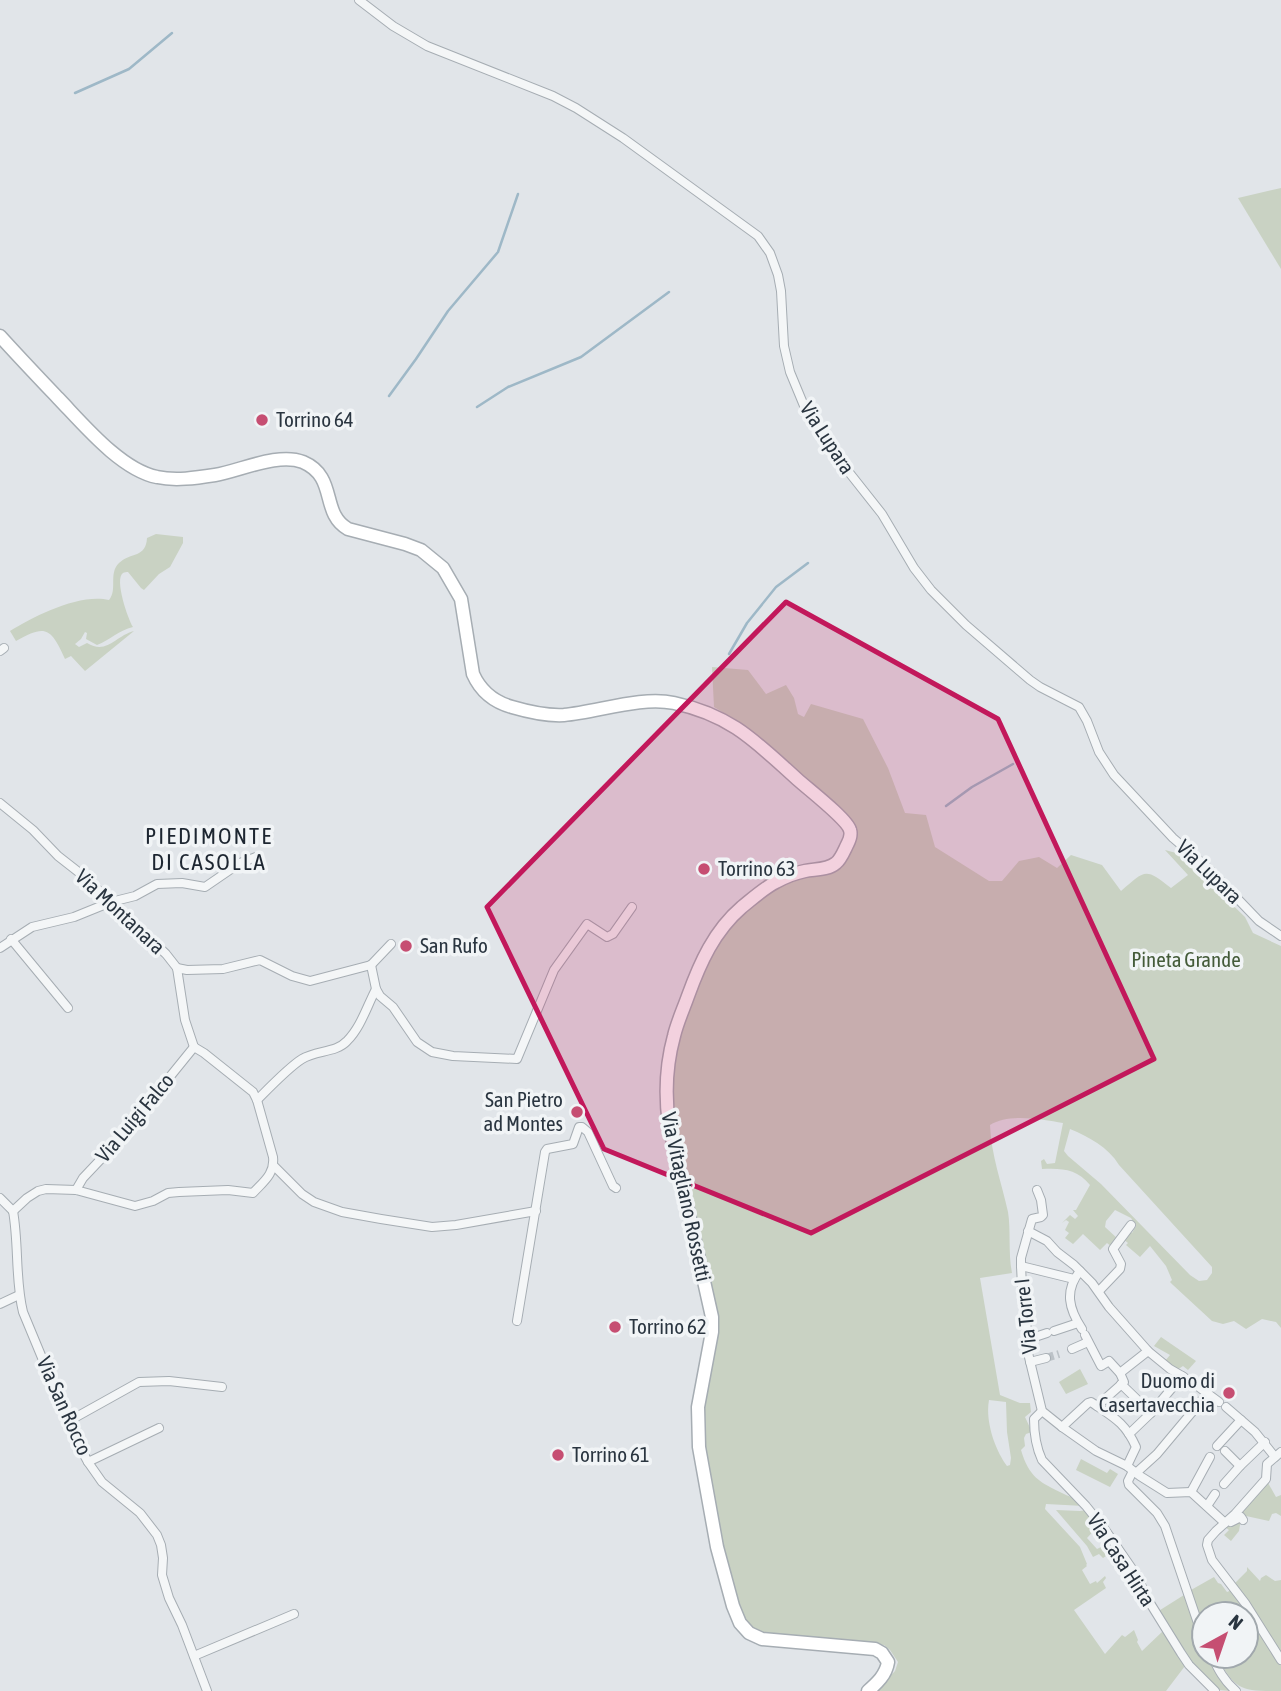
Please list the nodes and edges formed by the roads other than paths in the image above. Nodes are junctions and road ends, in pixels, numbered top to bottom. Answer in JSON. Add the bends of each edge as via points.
{"nodes":[{"id":1,"x":359,"y":0,"type":"edge"},
{"id":2,"x":0,"y":336,"type":"edge"},
{"id":3,"x":0,"y":803,"type":"edge"},
{"id":4,"x":256,"y":857,"type":"dead end"},
{"id":5,"x":111,"y":902,"type":"junction"},
{"id":6,"x":632,"y":907,"type":"dead end"},
{"id":7,"x":1281,"y":936,"type":"edge"},
{"id":8,"x":11,"y":939,"type":"junction"},
{"id":9,"x":391,"y":944,"type":"dead end"},
{"id":10,"x":0,"y":948,"type":"edge"},
{"id":11,"x":371,"y":965,"type":"junction"},
{"id":12,"x":177,"y":968,"type":"junction"},
{"id":13,"x":376,"y":989,"type":"junction"},
{"id":14,"x":68,"y":1008,"type":"dead end"},
{"id":15,"x":194,"y":1047,"type":"junction"},
{"id":16,"x":257,"y":1100,"type":"junction"},
{"id":17,"x":274,"y":1166,"type":"junction"},
{"id":18,"x":616,"y":1188,"type":"dead end"},
{"id":19,"x":76,"y":1190,"type":"junction"},
{"id":20,"x":1037,"y":1190,"type":"dead end"},
{"id":21,"x":0,"y":1198,"type":"edge"},
{"id":22,"x":13,"y":1211,"type":"junction"},
{"id":23,"x":536,"y":1211,"type":"junction"},
{"id":24,"x":1131,"y":1225,"type":"dead end"},
{"id":25,"x":1028,"y":1231,"type":"junction"},
{"id":26,"x":1021,"y":1266,"type":"junction"},
{"id":27,"x":1077,"y":1275,"type":"junction"},
{"id":28,"x":1099,"y":1291,"type":"junction"},
{"id":29,"x":19,"y":1296,"type":"junction"},
{"id":30,"x":0,"y":1304,"type":"edge"},
{"id":31,"x":517,"y":1321,"type":"dead end"},
{"id":32,"x":1083,"y":1332,"type":"junction"},
{"id":33,"x":1029,"y":1339,"type":"junction"},
{"id":34,"x":1072,"y":1349,"type":"dead end"},
{"id":35,"x":1148,"y":1352,"type":"junction"},
{"id":36,"x":1046,"y":1358,"type":"tunnel mouth"},
{"id":37,"x":1030,"y":1362,"type":"junction"},
{"id":38,"x":1120,"y":1373,"type":"junction"},
{"id":39,"x":1192,"y":1382,"type":"dead end"},
{"id":40,"x":1121,"y":1384,"type":"junction"},
{"id":41,"x":222,"y":1387,"type":"dead end"},
{"id":42,"x":1208,"y":1393,"type":"junction"},
{"id":43,"x":1097,"y":1406,"type":"junction"},
{"id":44,"x":1042,"y":1411,"type":"junction"},
{"id":45,"x":1151,"y":1413,"type":"junction"},
{"id":46,"x":1241,"y":1420,"type":"junction"},
{"id":47,"x":69,"y":1421,"type":"junction"},
{"id":48,"x":1062,"y":1427,"type":"junction"},
{"id":49,"x":159,"y":1428,"type":"dead end"},
{"id":50,"x":1129,"y":1434,"type":"junction"},
{"id":51,"x":1265,"y":1442,"type":"junction"},
{"id":52,"x":1278,"y":1455,"type":"edge"},
{"id":53,"x":1210,"y":1457,"type":"dead end"},
{"id":54,"x":88,"y":1462,"type":"junction"},
{"id":55,"x":1240,"y":1466,"type":"junction"},
{"id":56,"x":1132,"y":1470,"type":"junction"},
{"id":57,"x":1224,"y":1485,"type":"dead end"},
{"id":58,"x":1191,"y":1492,"type":"junction"},
{"id":59,"x":1215,"y":1494,"type":"dead end"},
{"id":60,"x":1207,"y":1506,"type":"junction"},
{"id":61,"x":1243,"y":1520,"type":"dead end"},
{"id":62,"x":1227,"y":1521,"type":"junction"},
{"id":63,"x":1190,"y":1600,"type":"edge"},
{"id":64,"x":294,"y":1614,"type":"dead end"},
{"id":65,"x":194,"y":1656,"type":"junction"},
{"id":66,"x":1281,"y":1660,"type":"edge"},
{"id":67,"x":1219,"y":1670,"type":"edge"},
{"id":68,"x":207,"y":1691,"type":"edge"},
{"id":69,"x":868,"y":1691,"type":"edge"},
{"id":70,"x":1215,"y":1691,"type":"edge"},
{"id":71,"x":1236,"y":1691,"type":"edge"}],
"edges":[{"from":1,"to":7,"type":"street","name":"Via Lupara","via":[[427,46],[576,108],[758,236],[770,253],[780,283],[785,346],[800,400],[829,447],[888,523],[914,568],[943,603],[1030,681],[1079,707],[1114,775],[1259,921]]},
{"from":2,"to":69,"type":"street","name":"Via Vitagliano Rossetti","via":[[93,435],[131,467],[155,477],[180,479],[288,459],[312,467],[324,481],[333,513],[342,526],[421,550],[443,568],[460,599],[473,674],[497,701],[548,715],[657,701],[706,712],[748,736],[850,828],[850,838],[835,864],[774,883],[724,925],[701,963],[674,1036],[666,1107],[712,1317],[698,1408],[699,1447],[733,1606],[740,1623],[762,1639],[876,1649],[888,1662],[887,1669]]},
{"from":3,"to":5,"type":"street","name":"Via Montanara"},
{"from":4,"to":5,"type":"street","via":[[205,887],[157,884]]},
{"from":5,"to":8,"type":"street","via":[[74,918],[32,927]]},
{"from":5,"to":12,"type":"street","name":"Via Montanara"},
{"from":6,"to":13,"type":"street","via":[[607,937],[586,924],[554,970],[517,1059],[432,1052],[417,1042]]},
{"from":8,"to":10,"type":"street"},
{"from":8,"to":14,"type":"street"},
{"from":9,"to":11,"type":"street"},
{"from":11,"to":12,"type":"street","via":[[310,981],[260,960],[223,969]]},
{"from":11,"to":13,"type":"street"},
{"from":12,"to":15,"type":"street","name":"Via Montanara"},
{"from":13,"to":16,"type":"street","via":[[346,1042],[302,1059]]},
{"from":15,"to":16,"type":"street"},
{"from":15,"to":19,"type":"street","name":"Via Luigi Falco"},
{"from":16,"to":17,"type":"street"},
{"from":17,"to":19,"type":"street","via":[[253,1193],[169,1193],[135,1206]]},
{"from":17,"to":23,"type":"street","via":[[302,1194],[342,1212],[432,1227]]},
{"from":18,"to":23,"type":"street","via":[[588,1132],[579,1127],[573,1144],[545,1152]]},
{"from":19,"to":22,"type":"street","via":[[38,1191]]},
{"from":20,"to":25,"type":"street","name":"Via Torre I","via":[[1043,1213],[1032,1218]]},
{"from":21,"to":22,"type":"street"},
{"from":22,"to":29,"type":"street","name":"Via San Rocco"},
{"from":23,"to":31,"type":"street"},
{"from":24,"to":28,"type":"street","via":[[1113,1249],[1120,1269]]},
{"from":25,"to":26,"type":"street","name":"Via Torre I"},
{"from":25,"to":27,"type":"street","via":[[1049,1242]]},
{"from":26,"to":27,"type":"street"},
{"from":26,"to":33,"type":"street","name":"Via Torre I"},
{"from":27,"to":28,"type":"street"},
{"from":27,"to":32,"type":"street","via":[[1070,1295]]},
{"from":28,"to":35,"type":"street"},
{"from":29,"to":30,"type":"street"},
{"from":29,"to":47,"type":"street","name":"Via San Rocco"},
{"from":32,"to":33,"type":"street","via":[[1051,1332]]},
{"from":32,"to":34,"type":"street"},
{"from":32,"to":38,"type":"street","via":[[1101,1366],[1109,1362]]},
{"from":33,"to":37,"type":"street","name":"Via Torre I"},
{"from":35,"to":38,"type":"street"},
{"from":35,"to":45,"type":"street","via":[[1183,1376]]},
{"from":36,"to":37,"type":"street"},
{"from":37,"to":44,"type":"street","name":"Via Torre I"},
{"from":38,"to":40,"type":"street"},
{"from":39,"to":42,"type":"street"},
{"from":40,"to":43,"type":"street"},
{"from":40,"to":45,"type":"street"},
{"from":41,"to":47,"type":"street","via":[[139,1382]]},
{"from":42,"to":46,"type":"street"},
{"from":42,"to":56,"type":"street","via":[[1157,1454]]},
{"from":43,"to":48,"type":"street","via":[[1088,1403]]},
{"from":43,"to":50,"type":"street"},
{"from":44,"to":48,"type":"street"},
{"from":44,"to":70,"type":"street","name":"Via Casa Hirta","via":[[1034,1419],[1042,1460],[1097,1518],[1189,1665]]},
{"from":45,"to":50,"type":"street"},
{"from":46,"to":51,"type":"street"},
{"from":46,"to":55,"type":"street","via":[[1220,1447]]},
{"from":47,"to":54,"type":"street","name":"Via San Rocco"},
{"from":48,"to":56,"type":"street"},
{"from":49,"to":54,"type":"street"},
{"from":50,"to":56,"type":"street","via":[[1136,1447]]},
{"from":51,"to":52,"type":"street"},
{"from":51,"to":55,"type":"street"},
{"from":52,"to":62,"type":"street","via":[[1267,1464],[1266,1479]]},
{"from":53,"to":58,"type":"street"},
{"from":54,"to":65,"type":"street","name":"Via San Rocco","via":[[102,1482],[140,1513],[161,1545],[162,1575]]},
{"from":55,"to":57,"type":"street"},
{"from":56,"to":58,"type":"street","via":[[1167,1493]]},
{"from":56,"to":63,"type":"street","via":[[1129,1485],[1165,1526]]},
{"from":58,"to":60,"type":"street"},
{"from":59,"to":60,"type":"street"},
{"from":60,"to":62,"type":"street"},
{"from":61,"to":62,"type":"street"},
{"from":62,"to":66,"type":"street","via":[[1208,1540],[1212,1560]]},
{"from":64,"to":65,"type":"street"},
{"from":65,"to":68,"type":"street","name":"Via San Rocco"},
{"from":67,"to":71,"type":"street"}]}
